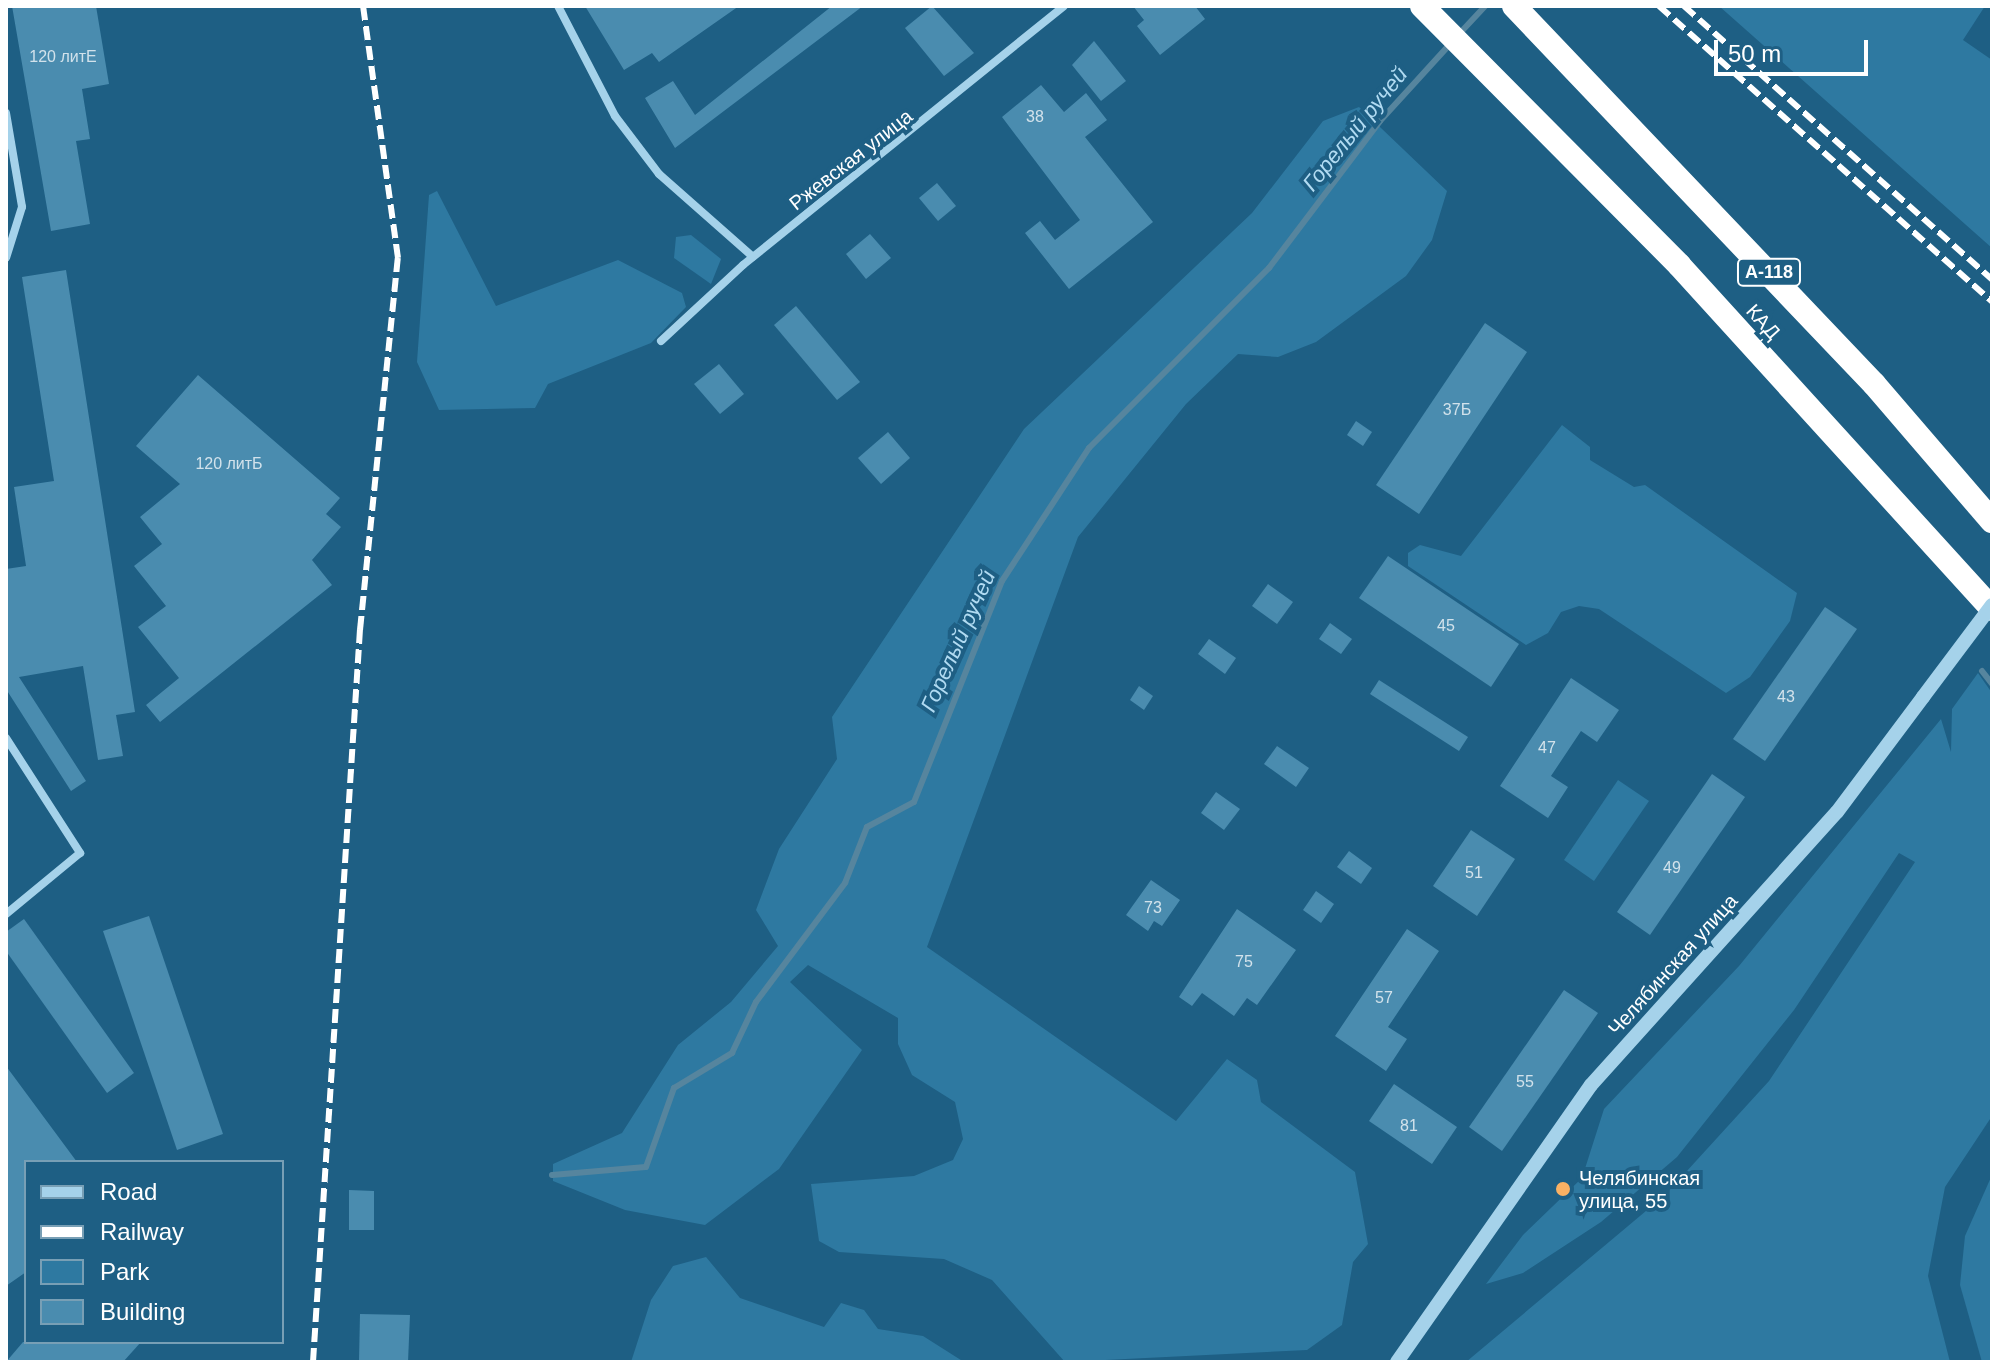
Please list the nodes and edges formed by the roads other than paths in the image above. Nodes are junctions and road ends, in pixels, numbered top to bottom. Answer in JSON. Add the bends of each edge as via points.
{"nodes":[{"id":1,"x":558,"y":6,"type":"edge"},
{"id":2,"x":1064,"y":6,"type":"edge"},
{"id":3,"x":1422,"y":6,"type":"edge"},
{"id":4,"x":1514,"y":6,"type":"edge"},
{"id":5,"x":6,"y":113,"type":"edge"},
{"id":6,"x":753,"y":257,"type":"junction"},
{"id":7,"x":6,"y":258,"type":"edge"},
{"id":8,"x":661,"y":341,"type":"dead end"},
{"id":9,"x":1992,"y":521,"type":"edge"},
{"id":10,"x":1992,"y":607,"type":"edge"},
{"id":11,"x":6,"y":738,"type":"edge"},
{"id":12,"x":6,"y":914,"type":"edge"},
{"id":13,"x":1397,"y":1362,"type":"edge"}],
"edges":[{"from":1,"to":6,"type":"street","via":[[615,116],[659,174]]},
{"from":2,"to":6,"type":"street","name":"Ржевская улица"},
{"from":3,"to":10,"type":"highway","name":"КАД","number":"А-118","via":[[1562,145]]},
{"from":4,"to":9,"type":"highway","name":"КАД","number":"А-118","via":[[1874,384]]},
{"from":5,"to":7,"type":"street","via":[[22,207]]},
{"from":6,"to":8,"type":"street","name":"Ржевская улица"},
{"from":10,"to":13,"type":"street","name":"Челябинская улица","bridge":true,"via":[[1837,812],[1591,1085]]},
{"from":11,"to":12,"type":"street","via":[[80,853]]}]}
